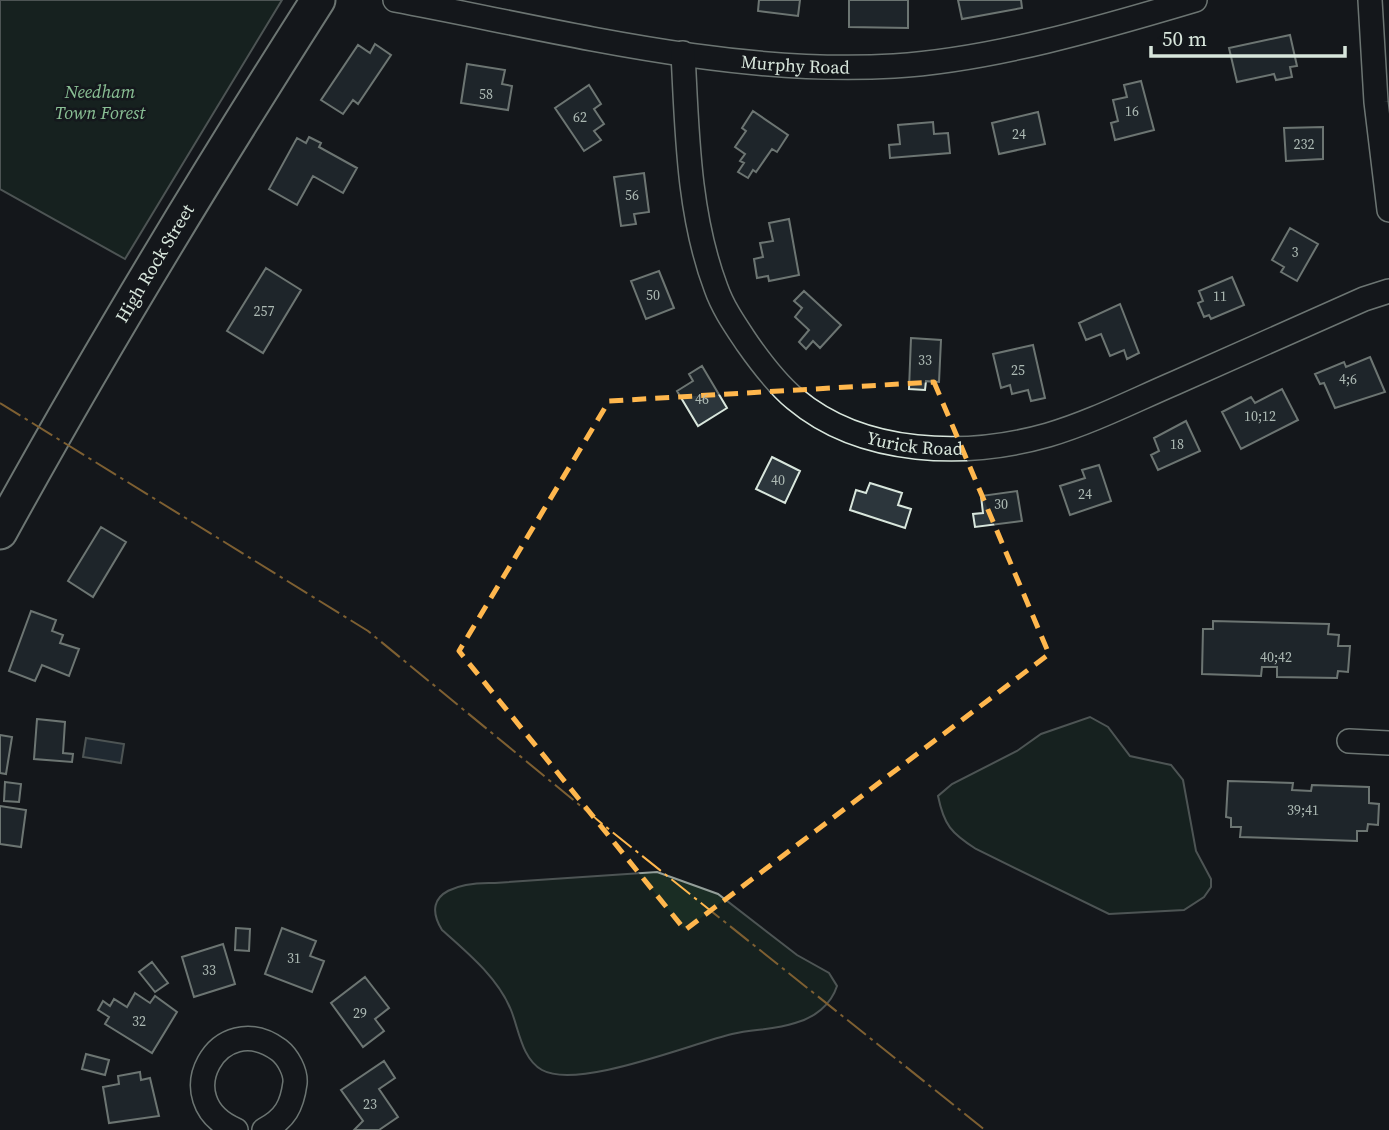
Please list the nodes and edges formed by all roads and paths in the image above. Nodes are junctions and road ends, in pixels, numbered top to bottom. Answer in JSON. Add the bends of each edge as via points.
{"nodes":[{"id":1,"x":318,"y":0,"type":"edge"},
{"id":2,"x":395,"y":0,"type":"edge"},
{"id":3,"x":1195,"y":0,"type":"edge"},
{"id":4,"x":1370,"y":0,"type":"edge"},
{"id":5,"x":683,"y":53,"type":"junction"},
{"id":6,"x":1389,"y":210,"type":"edge"},
{"id":7,"x":1389,"y":291,"type":"edge"},
{"id":8,"x":0,"y":531,"type":"edge"},
{"id":9,"x":1349,"y":741,"type":"dead end"},
{"id":10,"x":1389,"y":743,"type":"edge"},
{"id":11,"x":236,"y":1130,"type":"edge"},
{"id":12,"x":264,"y":1130,"type":"edge"}],
"edges":[{"from":1,"to":8,"type":"street","name":"High Rock Street","via":[[205,177]]},
{"from":2,"to":5,"type":"street","name":"Murphy Road"},
{"from":3,"to":5,"type":"street","name":"Murphy Road","via":[[1087,31],[986,53],[895,66],[788,64]]},
{"from":4,"to":6,"type":"street"},
{"from":5,"to":7,"type":"street","name":"Yurick Road","via":[[697,210],[704,251],[721,301],[756,356],[796,400],[846,428],[946,452],[1037,438],[1090,420]]},
{"from":9,"to":10,"type":"street"},
{"from":11,"to":12,"type":"street","via":[[219,1123],[203,1099],[202,1074],[214,1052],[228,1042],[247,1038],[267,1042],[285,1055],[295,1077],[292,1103],[278,1123]]}]}
